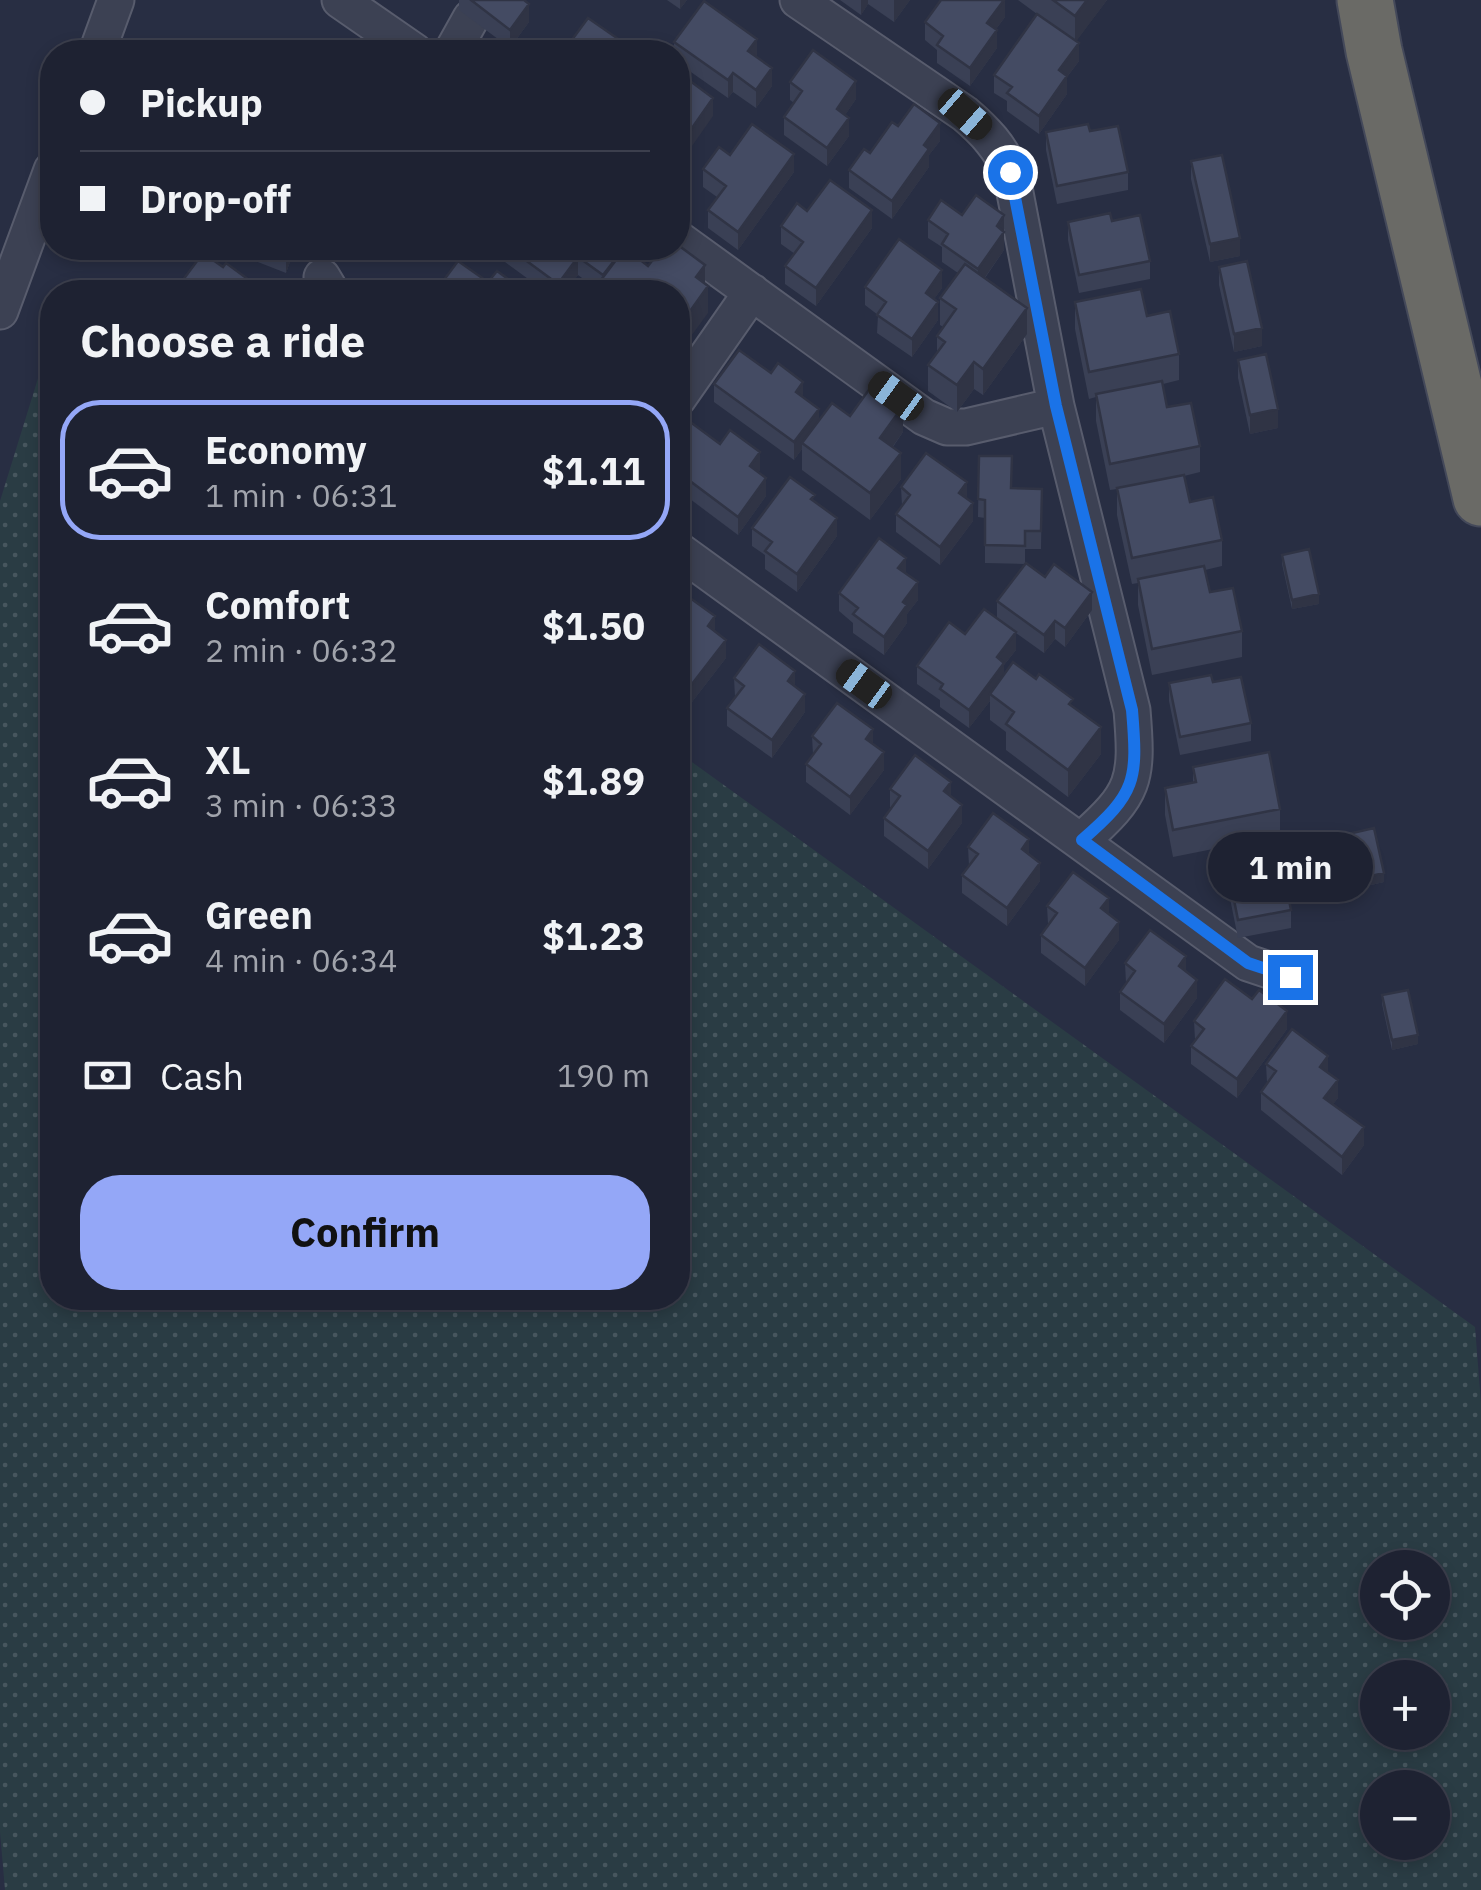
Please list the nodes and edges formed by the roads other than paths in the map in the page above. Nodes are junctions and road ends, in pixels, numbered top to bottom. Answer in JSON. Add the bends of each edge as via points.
{"nodes":[{"id":1,"x":116,"y":0,"type":"edge"},
{"id":2,"x":340,"y":0,"type":"edge"},
{"id":3,"x":798,"y":0,"type":"edge"},
{"id":4,"x":1365,"y":0,"type":"edge"},
{"id":5,"x":1398,"y":0,"type":"edge"},
{"id":6,"x":471,"y":18,"type":"edge"},
{"id":7,"x":101,"y":40,"type":"edge"},
{"id":8,"x":397,"y":40,"type":"edge"},
{"id":9,"x":459,"y":40,"type":"edge"},
{"id":10,"x":40,"y":203,"type":"edge"},
{"id":11,"x":690,"y":248,"type":"edge"},
{"id":12,"x":752,"y":292,"type":"junction"},
{"id":13,"x":0,"y":311,"type":"edge"},
{"id":14,"x":1481,"y":340,"type":"edge"},
{"id":15,"x":690,"y":381,"type":"edge"},
{"id":16,"x":1056,"y":406,"type":"junction"},
{"id":17,"x":1481,"y":498,"type":"edge"},
{"id":18,"x":690,"y":559,"type":"edge"},
{"id":19,"x":1082,"y":840,"type":"junction"},
{"id":20,"x":1290,"y":977,"type":"dead end"}],
"edges":[{"from":1,"to":7,"type":"street"},
{"from":2,"to":8,"type":"street"},
{"from":3,"to":16,"type":"street","via":[[965,114],[1002,152]]},
{"from":4,"to":17,"type":"highway"},
{"from":5,"to":14,"type":"highway"},
{"from":6,"to":9,"type":"street"},
{"from":10,"to":13,"type":"street"},
{"from":11,"to":12,"type":"street"},
{"from":12,"to":15,"type":"street"},
{"from":12,"to":16,"type":"street","via":[[947,428]]},
{"from":16,"to":19,"type":"street","via":[[1132,710],[1136,759],[1126,795]]},
{"from":18,"to":19,"type":"street"},
{"from":19,"to":20,"type":"street","via":[[1248,963]]}]}
